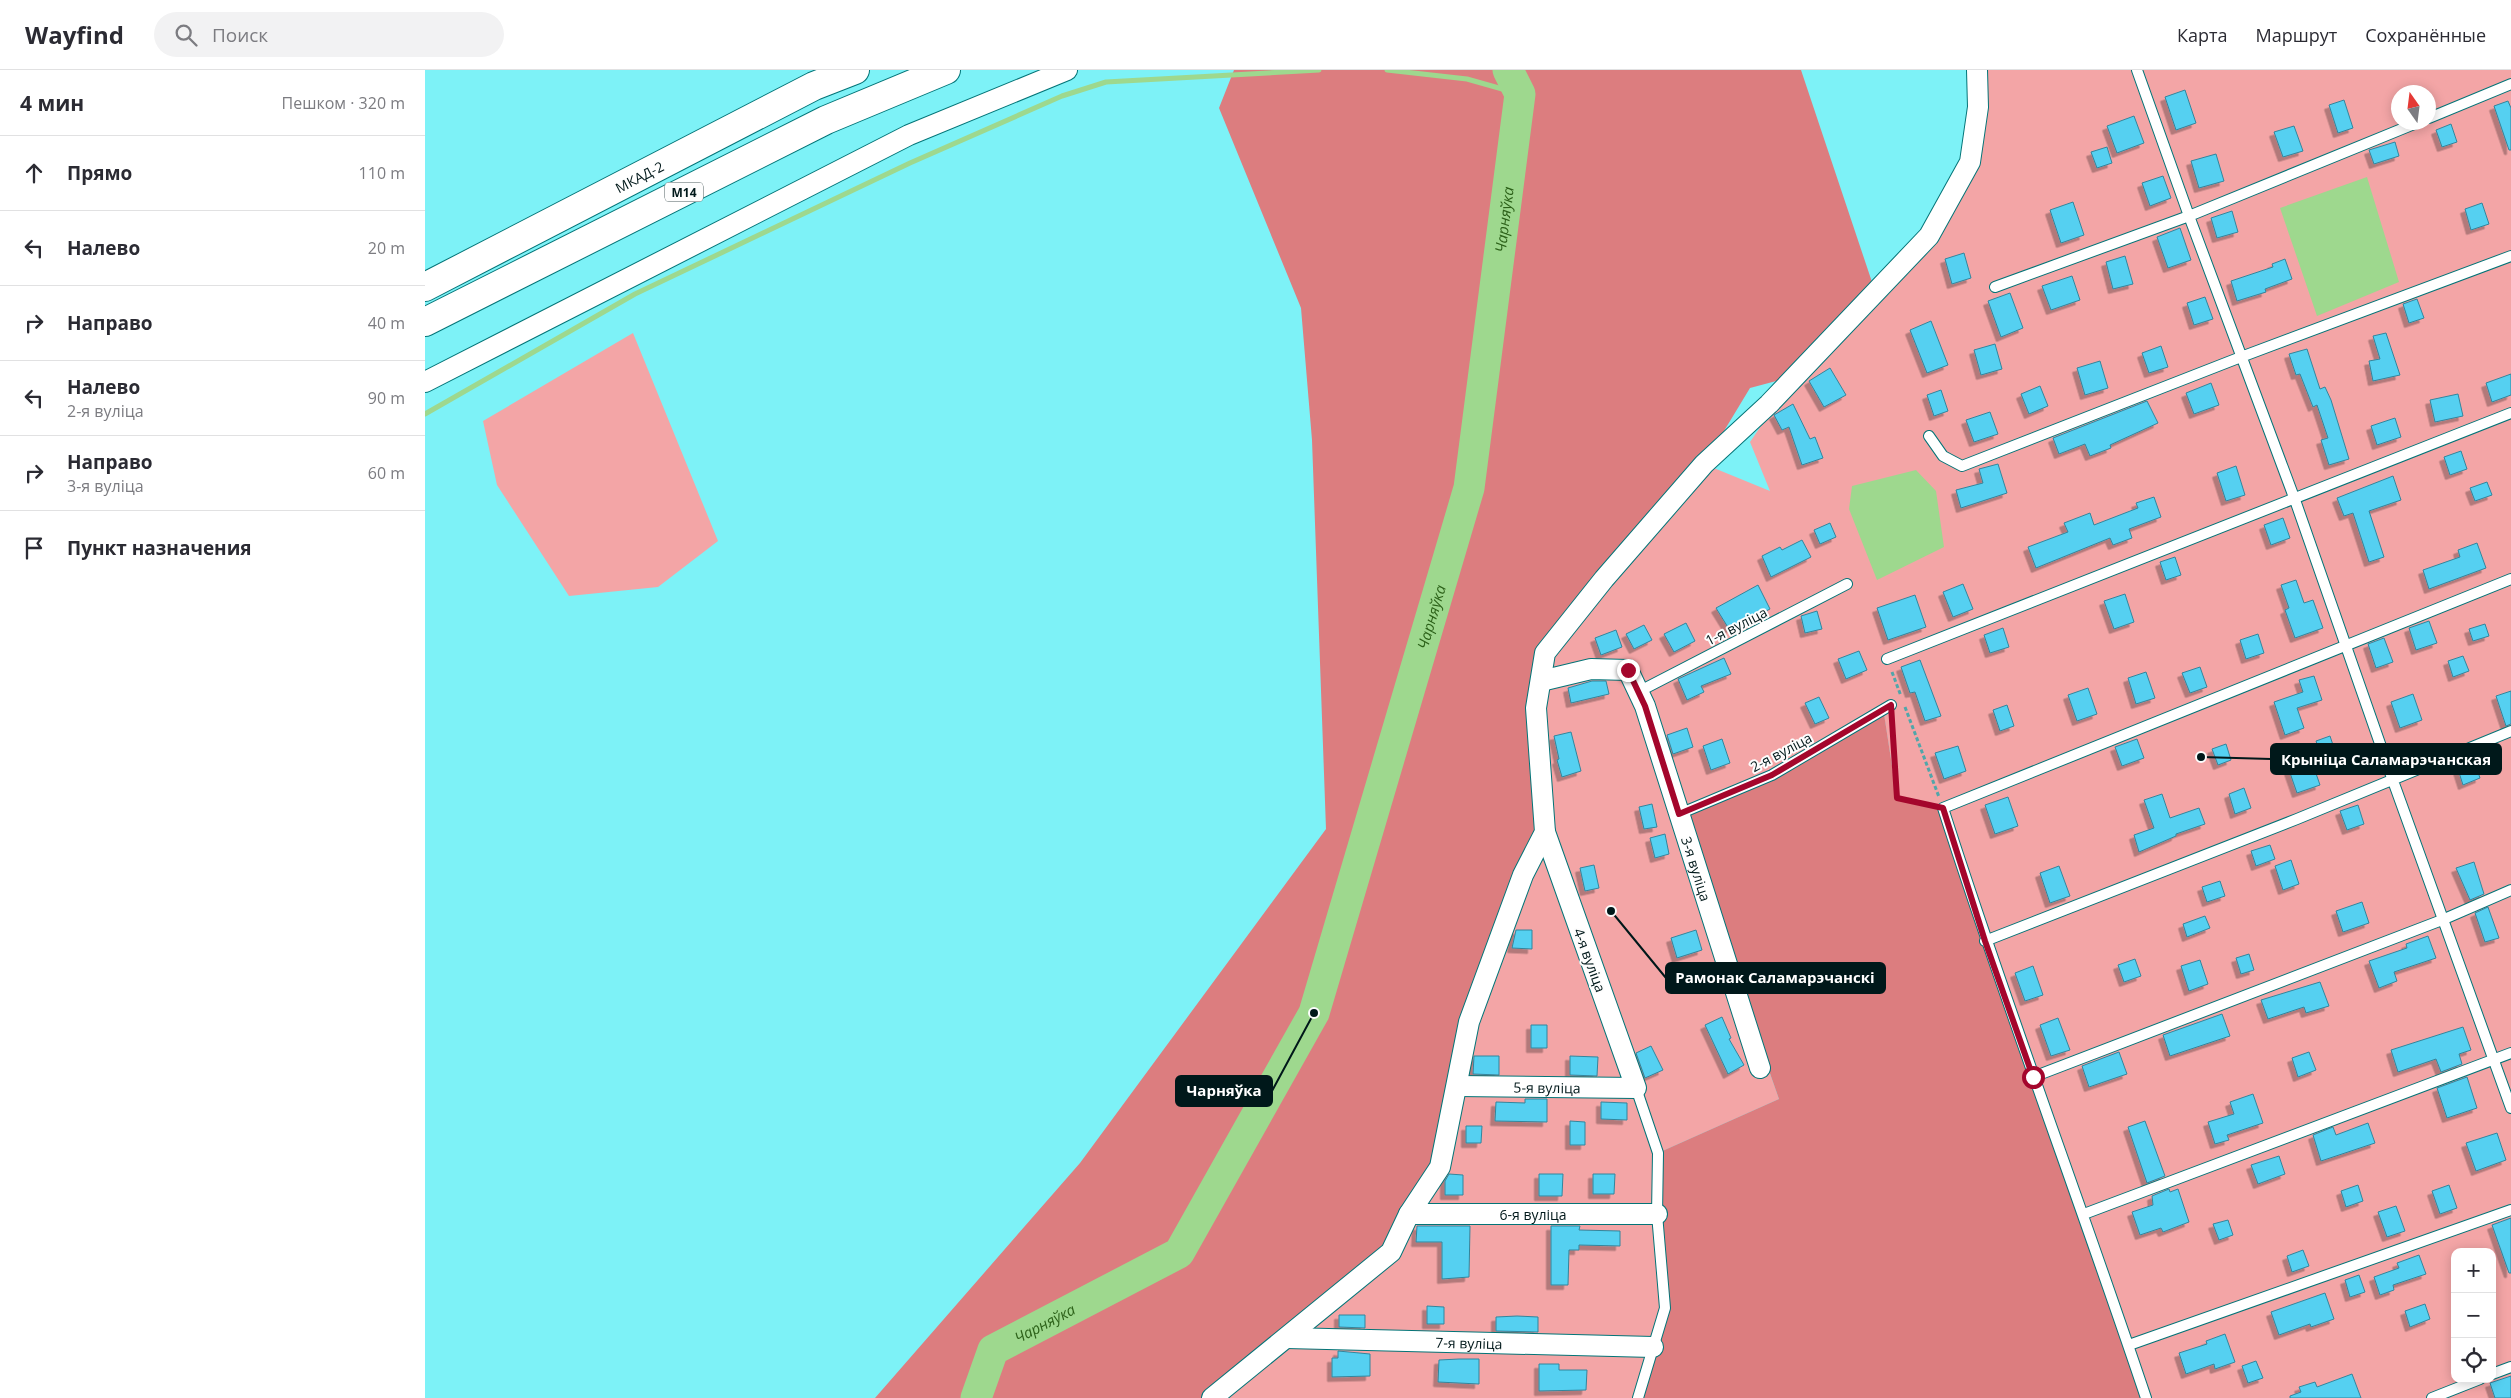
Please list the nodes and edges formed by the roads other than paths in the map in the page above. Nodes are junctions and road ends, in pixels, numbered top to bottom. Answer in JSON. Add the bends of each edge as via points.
{"nodes":[{"id":1,"x":855,"y":70,"type":"edge"},
{"id":2,"x":946,"y":70,"type":"edge"},
{"id":3,"x":1067,"y":70,"type":"edge"},
{"id":4,"x":1977,"y":70,"type":"edge"},
{"id":5,"x":2137,"y":70,"type":"edge"},
{"id":6,"x":2511,"y":84,"type":"edge"},
{"id":7,"x":2436,"y":115,"type":"edge"},
{"id":8,"x":2399,"y":130,"type":"edge"},
{"id":9,"x":2189,"y":216,"type":"junction"},
{"id":10,"x":2511,"y":256,"type":"edge"},
{"id":11,"x":425,"y":287,"type":"edge"},
{"id":12,"x":1995,"y":287,"type":"dead end"},
{"id":13,"x":425,"y":322,"type":"edge"},
{"id":14,"x":2241,"y":357,"type":"junction"},
{"id":15,"x":425,"y":382,"type":"edge"},
{"id":16,"x":2511,"y":413,"type":"edge"},
{"id":17,"x":1929,"y":436,"type":"dead end"},
{"id":18,"x":2295,"y":500,"type":"junction"},
{"id":19,"x":2511,"y":579,"type":"edge"},
{"id":20,"x":1847,"y":584,"type":"dead end"},
{"id":21,"x":2346,"y":644,"type":"junction"},
{"id":22,"x":1887,"y":659,"type":"road end"},
{"id":23,"x":1541,"y":681,"type":"junction"},
{"id":24,"x":1638,"y":692,"type":"junction"},
{"id":25,"x":1891,"y":705,"type":"road end"},
{"id":26,"x":2511,"y":731,"type":"edge"},
{"id":27,"x":2392,"y":778,"type":"junction"},
{"id":28,"x":1679,"y":814,"type":"junction"},
{"id":29,"x":1545,"y":832,"type":"junction"},
{"id":30,"x":2511,"y":890,"type":"edge"},
{"id":31,"x":2442,"y":920,"type":"junction"},
{"id":32,"x":1985,"y":941,"type":"junction"},
{"id":33,"x":2511,"y":1053,"type":"edge"},
{"id":34,"x":2494,"y":1060,"type":"junction"},
{"id":35,"x":1760,"y":1068,"type":"dead end"},
{"id":36,"x":2033,"y":1077,"type":"junction"},
{"id":37,"x":1458,"y":1086,"type":"junction"},
{"id":38,"x":1636,"y":1088,"type":"junction"},
{"id":39,"x":2511,"y":1108,"type":"edge"},
{"id":40,"x":2511,"y":1210,"type":"edge"},
{"id":41,"x":1409,"y":1214,"type":"junction"},
{"id":42,"x":1657,"y":1214,"type":"junction"},
{"id":43,"x":2084,"y":1214,"type":"junction"},
{"id":44,"x":1287,"y":1338,"type":"junction"},
{"id":45,"x":2129,"y":1345,"type":"junction"},
{"id":46,"x":1653,"y":1347,"type":"junction"},
{"id":47,"x":2511,"y":1367,"type":"edge"},
{"id":48,"x":2496,"y":1373,"type":"edge"},
{"id":49,"x":2469,"y":1383,"type":"edge"},
{"id":50,"x":1211,"y":1398,"type":"edge"},
{"id":51,"x":1639,"y":1398,"type":"edge"},
{"id":52,"x":2147,"y":1398,"type":"edge"},
{"id":53,"x":2431,"y":1398,"type":"edge"}],
"edges":[{"from":1,"to":11,"type":"highway","name":"МКАД-2","number":"М14","via":[[814,86]]},
{"from":2,"to":13,"type":"highway","number":"М14","via":[[826,120]]},
{"from":3,"to":15,"type":"street","via":[[909,135]]},
{"from":4,"to":23,"type":"street","name":"4-я вуліца","via":[[1979,107],[1971,162],[1929,236],[1769,404],[1696,473],[1545,653]]},
{"from":5,"to":9,"type":"lane"},
{"from":6,"to":7,"type":"lane"},
{"from":8,"to":9,"type":"lane"},
{"from":9,"to":12,"type":"lane"},
{"from":9,"to":14,"type":"lane"},
{"from":10,"to":14,"type":"lane"},
{"from":14,"to":17,"type":"lane","via":[[1962,466],[1943,456]]},
{"from":14,"to":18,"type":"lane"},
{"from":16,"to":18,"type":"lane"},
{"from":18,"to":21,"type":"lane"},
{"from":18,"to":22,"type":"lane"},
{"from":19,"to":21,"type":"lane"},
{"from":20,"to":24,"type":"lane","name":"1-я вуліца"},
{"from":21,"to":27,"type":"lane"},
{"from":21,"to":32,"type":"lane","via":[[1943,808]]},
{"from":23,"to":24,"type":"street","name":"3-я вуліца","via":[[1591,669],[1628,670]]},
{"from":23,"to":29,"type":"street","name":"4-я вуліца","via":[[1536,708]]},
{"from":24,"to":28,"type":"street","name":"3-я вуліца"},
{"from":25,"to":28,"type":"lane","name":"2-я вуліца","via":[[1772,775]]},
{"from":26,"to":27,"type":"lane"},
{"from":27,"to":31,"type":"lane"},
{"from":27,"to":32,"type":"lane","via":[[2297,819]]},
{"from":28,"to":35,"type":"street","name":"3-я вуліца"},
{"from":29,"to":37,"type":"street","via":[[1523,875],[1469,1022]]},
{"from":29,"to":38,"type":"street","name":"4-я вуліца"},
{"from":30,"to":31,"type":"lane"},
{"from":31,"to":34,"type":"lane"},
{"from":31,"to":36,"type":"lane"},
{"from":32,"to":36,"type":"lane"},
{"from":33,"to":34,"type":"lane"},
{"from":34,"to":39,"type":"lane"},
{"from":34,"to":43,"type":"lane"},
{"from":36,"to":43,"type":"lane"},
{"from":37,"to":38,"type":"street","name":"5-я вуліца"},
{"from":37,"to":41,"type":"street","via":[[1440,1167]]},
{"from":38,"to":42,"type":"lane","via":[[1658,1153]]},
{"from":40,"to":45,"type":"lane"},
{"from":41,"to":42,"type":"street","name":"6-я вуліца"},
{"from":41,"to":44,"type":"street","via":[[1391,1252]]},
{"from":42,"to":46,"type":"lane","via":[[1665,1308]]},
{"from":43,"to":45,"type":"lane"},
{"from":44,"to":46,"type":"street","name":"7-я вуліца"},
{"from":44,"to":50,"type":"street"},
{"from":45,"to":52,"type":"lane"},
{"from":46,"to":51,"type":"lane"},
{"from":47,"to":48,"type":"lane"},
{"from":49,"to":53,"type":"lane"}]}
